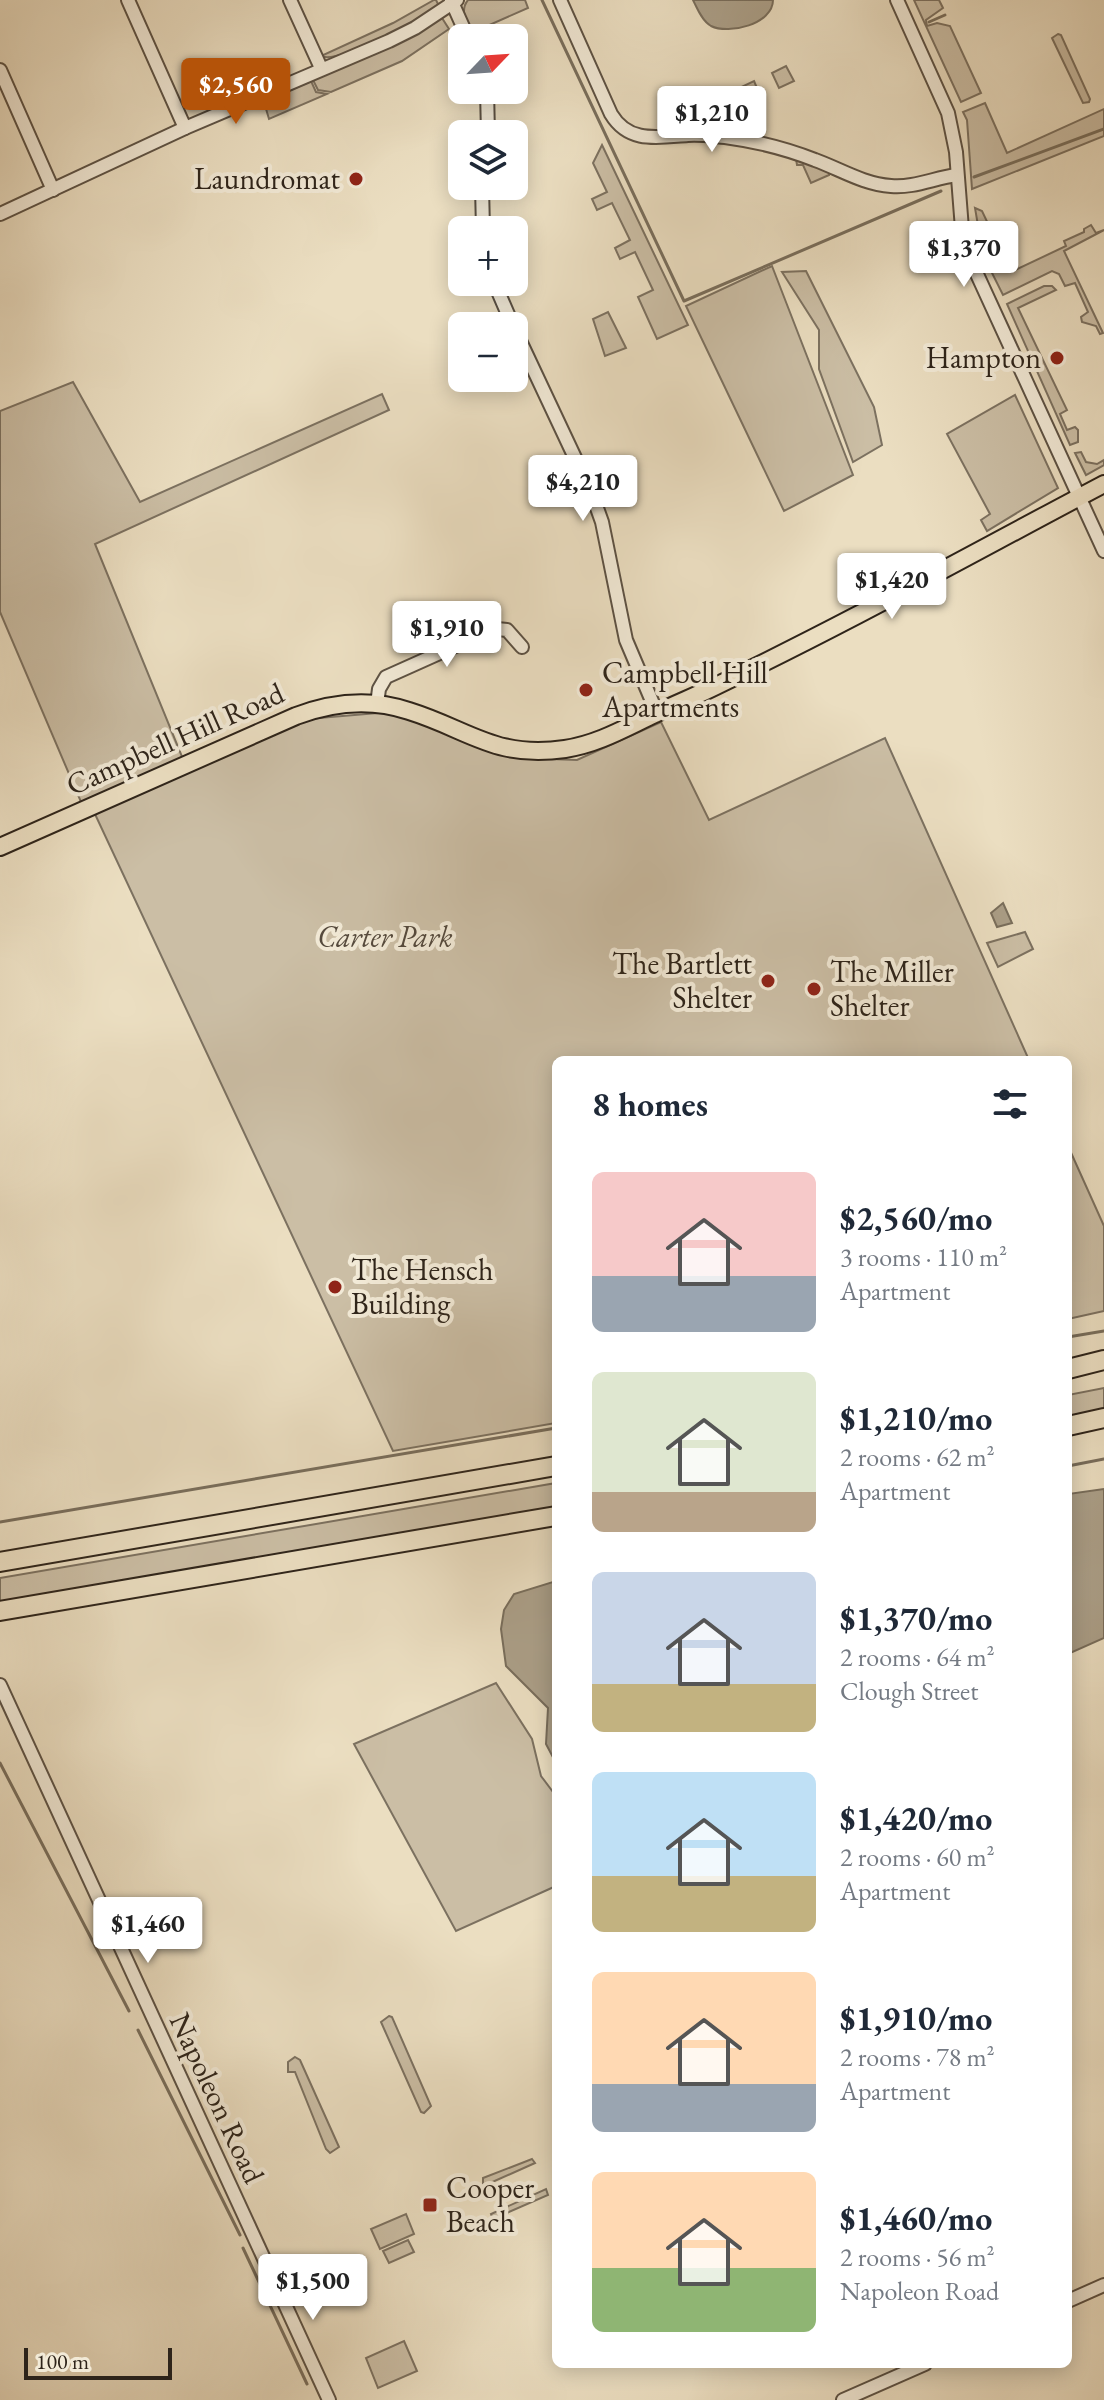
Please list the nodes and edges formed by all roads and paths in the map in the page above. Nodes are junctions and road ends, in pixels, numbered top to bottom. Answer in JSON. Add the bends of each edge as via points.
{"nodes":[{"id":1,"x":128,"y":0,"type":"edge"},
{"id":2,"x":290,"y":0,"type":"edge"},
{"id":3,"x":560,"y":0,"type":"edge"},
{"id":4,"x":897,"y":0,"type":"edge"},
{"id":5,"x":454,"y":1,"type":"edge"},
{"id":6,"x":463,"y":24,"type":"edge"},
{"id":7,"x":321,"y":68,"type":"junction"},
{"id":8,"x":0,"y":70,"type":"edge"},
{"id":9,"x":185,"y":128,"type":"junction"},
{"id":10,"x":957,"y":175,"type":"junction"},
{"id":11,"x":53,"y":190,"type":"junction"},
{"id":12,"x":0,"y":214,"type":"edge"},
{"id":13,"x":528,"y":358,"type":"edge"},
{"id":14,"x":1104,"y":484,"type":"edge"},
{"id":15,"x":1079,"y":497,"type":"junction"},
{"id":16,"x":1104,"y":551,"type":"edge"},
{"id":17,"x":522,"y":647,"type":"dead end"},
{"id":18,"x":377,"y":704,"type":"junction"},
{"id":19,"x":657,"y":713,"type":"junction"},
{"id":20,"x":0,"y":847,"type":"edge"},
{"id":21,"x":1104,"y":1360,"type":"edge"},
{"id":22,"x":1072,"y":1368,"type":"edge"},
{"id":23,"x":1104,"y":1372,"type":"edge"},
{"id":24,"x":1072,"y":1378,"type":"edge"},
{"id":25,"x":1104,"y":1418,"type":"edge"},
{"id":26,"x":1072,"y":1425,"type":"edge"},
{"id":27,"x":1104,"y":1428,"type":"edge"},
{"id":28,"x":1072,"y":1432,"type":"edge"},
{"id":29,"x":552,"y":1467,"type":"edge"},
{"id":30,"x":552,"y":1517,"type":"edge"},
{"id":31,"x":0,"y":1562,"type":"edge"},
{"id":32,"x":0,"y":1611,"type":"edge"},
{"id":33,"x":0,"y":1685,"type":"edge"},
{"id":34,"x":1104,"y":2285,"type":"edge"},
{"id":35,"x":1072,"y":2299,"type":"edge"},
{"id":36,"x":916,"y":2368,"type":"edge"},
{"id":37,"x":329,"y":2400,"type":"edge"},
{"id":38,"x":843,"y":2400,"type":"edge"}],
"edges":[{"from":1,"to":9,"type":"street"},
{"from":2,"to":7,"type":"street"},
{"from":3,"to":10,"type":"street","via":[[611,114],[631,134],[745,140],[892,187]]},
{"from":4,"to":10,"type":"street","via":[[948,113]]},
{"from":5,"to":6,"type":"street"},
{"from":5,"to":7,"type":"street","via":[[415,28]]},
{"from":7,"to":9,"type":"street"},
{"from":8,"to":11,"type":"street"},
{"from":9,"to":11,"type":"street"},
{"from":10,"to":15,"type":"street","via":[[962,229],[976,272]]},
{"from":11,"to":12,"type":"street"},
{"from":13,"to":19,"type":"street","via":[[597,508],[626,640]]},
{"from":14,"to":15,"type":"main road","name":"Campbell Hill Road"},
{"from":15,"to":16,"type":"street"},
{"from":15,"to":19,"type":"main road","name":"Campbell Hill Road","via":[[839,626]]},
{"from":17,"to":18,"type":"street","via":[[507,630],[482,634],[386,677]]},
{"from":18,"to":19,"type":"main road","name":"Campbell Hill Road","via":[[409,711],[491,745],[534,752],[605,739]]},
{"from":18,"to":20,"type":"main road","name":"Campbell Hill Road","via":[[339,704],[296,716]]},
{"from":21,"to":22,"type":"highway"},
{"from":23,"to":24,"type":"highway"},
{"from":25,"to":26,"type":"highway"},
{"from":27,"to":28,"type":"highway"},
{"from":29,"to":31,"type":"highway"},
{"from":30,"to":32,"type":"highway"},
{"from":33,"to":37,"type":"street","name":"Napoleon Road"},
{"from":34,"to":35,"type":"street"},
{"from":36,"to":38,"type":"street"}]}
